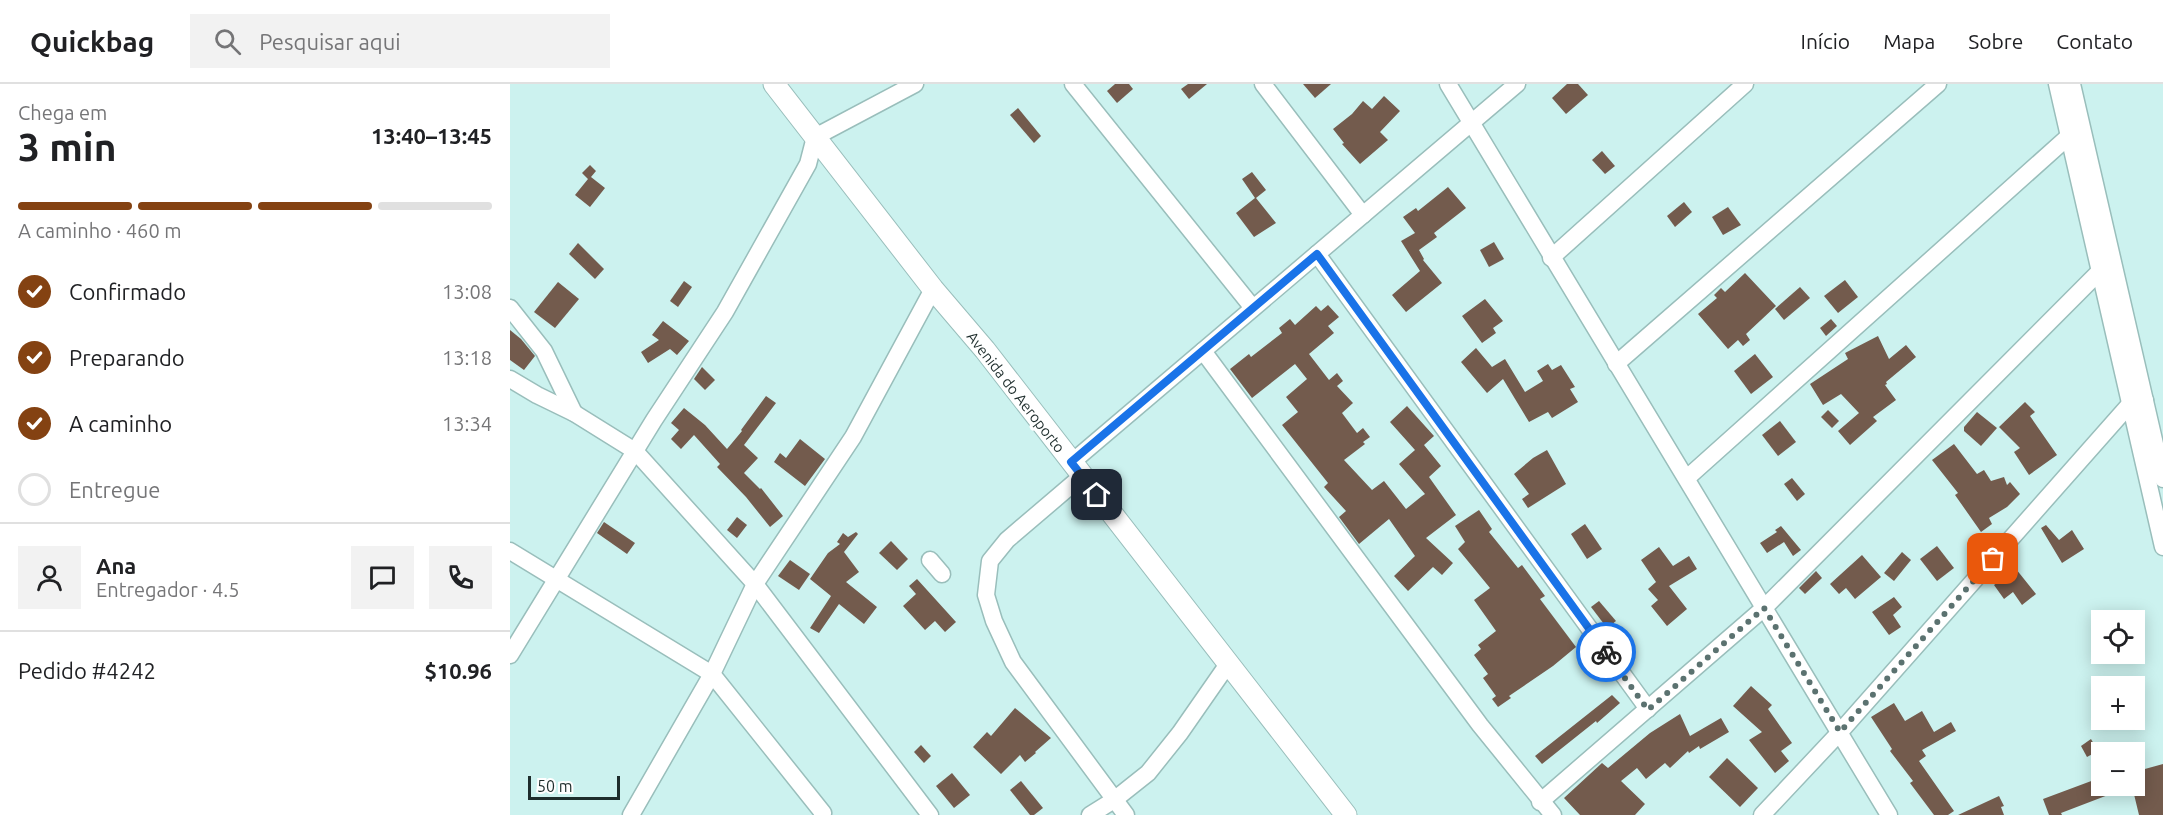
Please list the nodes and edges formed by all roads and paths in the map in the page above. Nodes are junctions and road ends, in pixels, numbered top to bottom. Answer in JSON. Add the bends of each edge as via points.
{"nodes":[{"id":1,"x":774,"y":84,"type":"edge"},
{"id":2,"x":915,"y":84,"type":"edge"},
{"id":3,"x":1073,"y":84,"type":"edge"},
{"id":4,"x":1263,"y":84,"type":"edge"},
{"id":5,"x":1448,"y":84,"type":"edge"},
{"id":6,"x":1517,"y":84,"type":"edge"},
{"id":7,"x":1746,"y":84,"type":"edge"},
{"id":8,"x":1938,"y":84,"type":"edge"},
{"id":9,"x":2045,"y":84,"type":"edge"},
{"id":10,"x":2058,"y":84,"type":"edge"},
{"id":11,"x":2072,"y":84,"type":"edge"},
{"id":12,"x":2062,"y":105,"type":"junction"},
{"id":13,"x":1472,"y":123,"type":"junction"},
{"id":14,"x":815,"y":136,"type":"junction"},
{"id":15,"x":2069,"y":136,"type":"junction"},
{"id":16,"x":1363,"y":215,"type":"junction"},
{"id":17,"x":1317,"y":254,"type":"junction"},
{"id":18,"x":1551,"y":258,"type":"junction"},
{"id":19,"x":2100,"y":271,"type":"junction"},
{"id":20,"x":933,"y":289,"type":"junction"},
{"id":21,"x":510,"y":308,"type":"edge"},
{"id":22,"x":1253,"y":308,"type":"junction"},
{"id":23,"x":1203,"y":351,"type":"junction"},
{"id":24,"x":1616,"y":364,"type":"junction"},
{"id":25,"x":510,"y":379,"type":"edge"},
{"id":26,"x":2137,"y":402,"type":"junction"},
{"id":27,"x":574,"y":412,"type":"junction"},
{"id":28,"x":635,"y":452,"type":"junction"},
{"id":29,"x":1077,"y":469,"type":"junction"},
{"id":30,"x":1687,"y":478,"type":"junction"},
{"id":31,"x":2163,"y":479,"type":"edge"},
{"id":32,"x":2163,"y":547,"type":"edge"},
{"id":33,"x":510,"y":551,"type":"edge"},
{"id":34,"x":930,"y":560,"type":"dead end"},
{"id":35,"x":942,"y":574,"type":"dead end"},
{"id":36,"x":557,"y":579,"type":"junction"},
{"id":37,"x":755,"y":585,"type":"junction"},
{"id":38,"x":1764,"y":608,"type":"junction"},
{"id":39,"x":510,"y":655,"type":"edge"},
{"id":40,"x":1228,"y":664,"type":"junction"},
{"id":41,"x":712,"y":674,"type":"junction"},
{"id":42,"x":1648,"y":710,"type":"junction"},
{"id":43,"x":1840,"y":732,"type":"junction"},
{"id":44,"x":1114,"y":800,"type":"junction"},
{"id":45,"x":1540,"y":802,"type":"junction"},
{"id":46,"x":823,"y":814,"type":"edge"},
{"id":47,"x":631,"y":815,"type":"edge"},
{"id":48,"x":930,"y":815,"type":"edge"},
{"id":49,"x":1090,"y":815,"type":"edge"},
{"id":50,"x":1126,"y":815,"type":"edge"},
{"id":51,"x":1346,"y":815,"type":"edge"},
{"id":52,"x":1553,"y":815,"type":"edge"},
{"id":53,"x":1762,"y":815,"type":"edge"},
{"id":54,"x":1889,"y":815,"type":"edge"}],
"edges":[{"from":1,"to":14,"type":"main road","name":"Avenida do Aeroporto"},
{"from":2,"to":14,"type":"street"},
{"from":3,"to":22,"type":"street"},
{"from":4,"to":16,"type":"street"},
{"from":5,"to":13,"type":"street"},
{"from":6,"to":13,"type":"street"},
{"from":7,"to":18,"type":"street"},
{"from":8,"to":24,"type":"street"},
{"from":9,"to":12,"type":"street"},
{"from":10,"to":12,"type":"street"},
{"from":11,"to":26,"type":"street"},
{"from":12,"to":15,"type":"street"},
{"from":13,"to":16,"type":"street"},
{"from":13,"to":18,"type":"street"},
{"from":14,"to":20,"type":"main road","name":"Avenida do Aeroporto"},
{"from":14,"to":28,"type":"street","via":[[808,164],[738,290]]},
{"from":15,"to":19,"type":"street"},
{"from":15,"to":30,"type":"street"},
{"from":16,"to":17,"type":"street"},
{"from":17,"to":22,"type":"street"},
{"from":17,"to":42,"type":"street"},
{"from":18,"to":24,"type":"street"},
{"from":19,"to":26,"type":"street"},
{"from":19,"to":38,"type":"street"},
{"from":20,"to":29,"type":"main road","name":"Avenida do Aeroporto","via":[[986,350]]},
{"from":20,"to":37,"type":"street","via":[[853,437]]},
{"from":21,"to":27,"type":"street","via":[[544,351]]},
{"from":22,"to":23,"type":"street"},
{"from":23,"to":29,"type":"street"},
{"from":23,"to":45,"type":"street"},
{"from":24,"to":30,"type":"street"},
{"from":25,"to":27,"type":"street"},
{"from":26,"to":31,"type":"street"},
{"from":26,"to":32,"type":"street"},
{"from":26,"to":43,"type":"street"},
{"from":27,"to":28,"type":"street"},
{"from":28,"to":36,"type":"street"},
{"from":28,"to":37,"type":"street"},
{"from":29,"to":40,"type":"main road","name":"Avenida do Aeroporto"},
{"from":29,"to":44,"type":"street","via":[[990,561],[986,595],[1013,662]]},
{"from":30,"to":38,"type":"street"},
{"from":33,"to":36,"type":"street"},
{"from":34,"to":35,"type":"street"},
{"from":36,"to":39,"type":"street"},
{"from":36,"to":41,"type":"street"},
{"from":37,"to":41,"type":"street"},
{"from":37,"to":48,"type":"street"},
{"from":38,"to":42,"type":"street"},
{"from":38,"to":43,"type":"street"},
{"from":40,"to":44,"type":"street","via":[[1148,773]]},
{"from":40,"to":51,"type":"main road","name":"Avenida do Aeroporto"},
{"from":41,"to":46,"type":"street"},
{"from":41,"to":47,"type":"street"},
{"from":42,"to":45,"type":"street"},
{"from":43,"to":53,"type":"street"},
{"from":43,"to":54,"type":"street"},
{"from":44,"to":49,"type":"street"},
{"from":44,"to":50,"type":"street"},
{"from":45,"to":52,"type":"street"}]}
